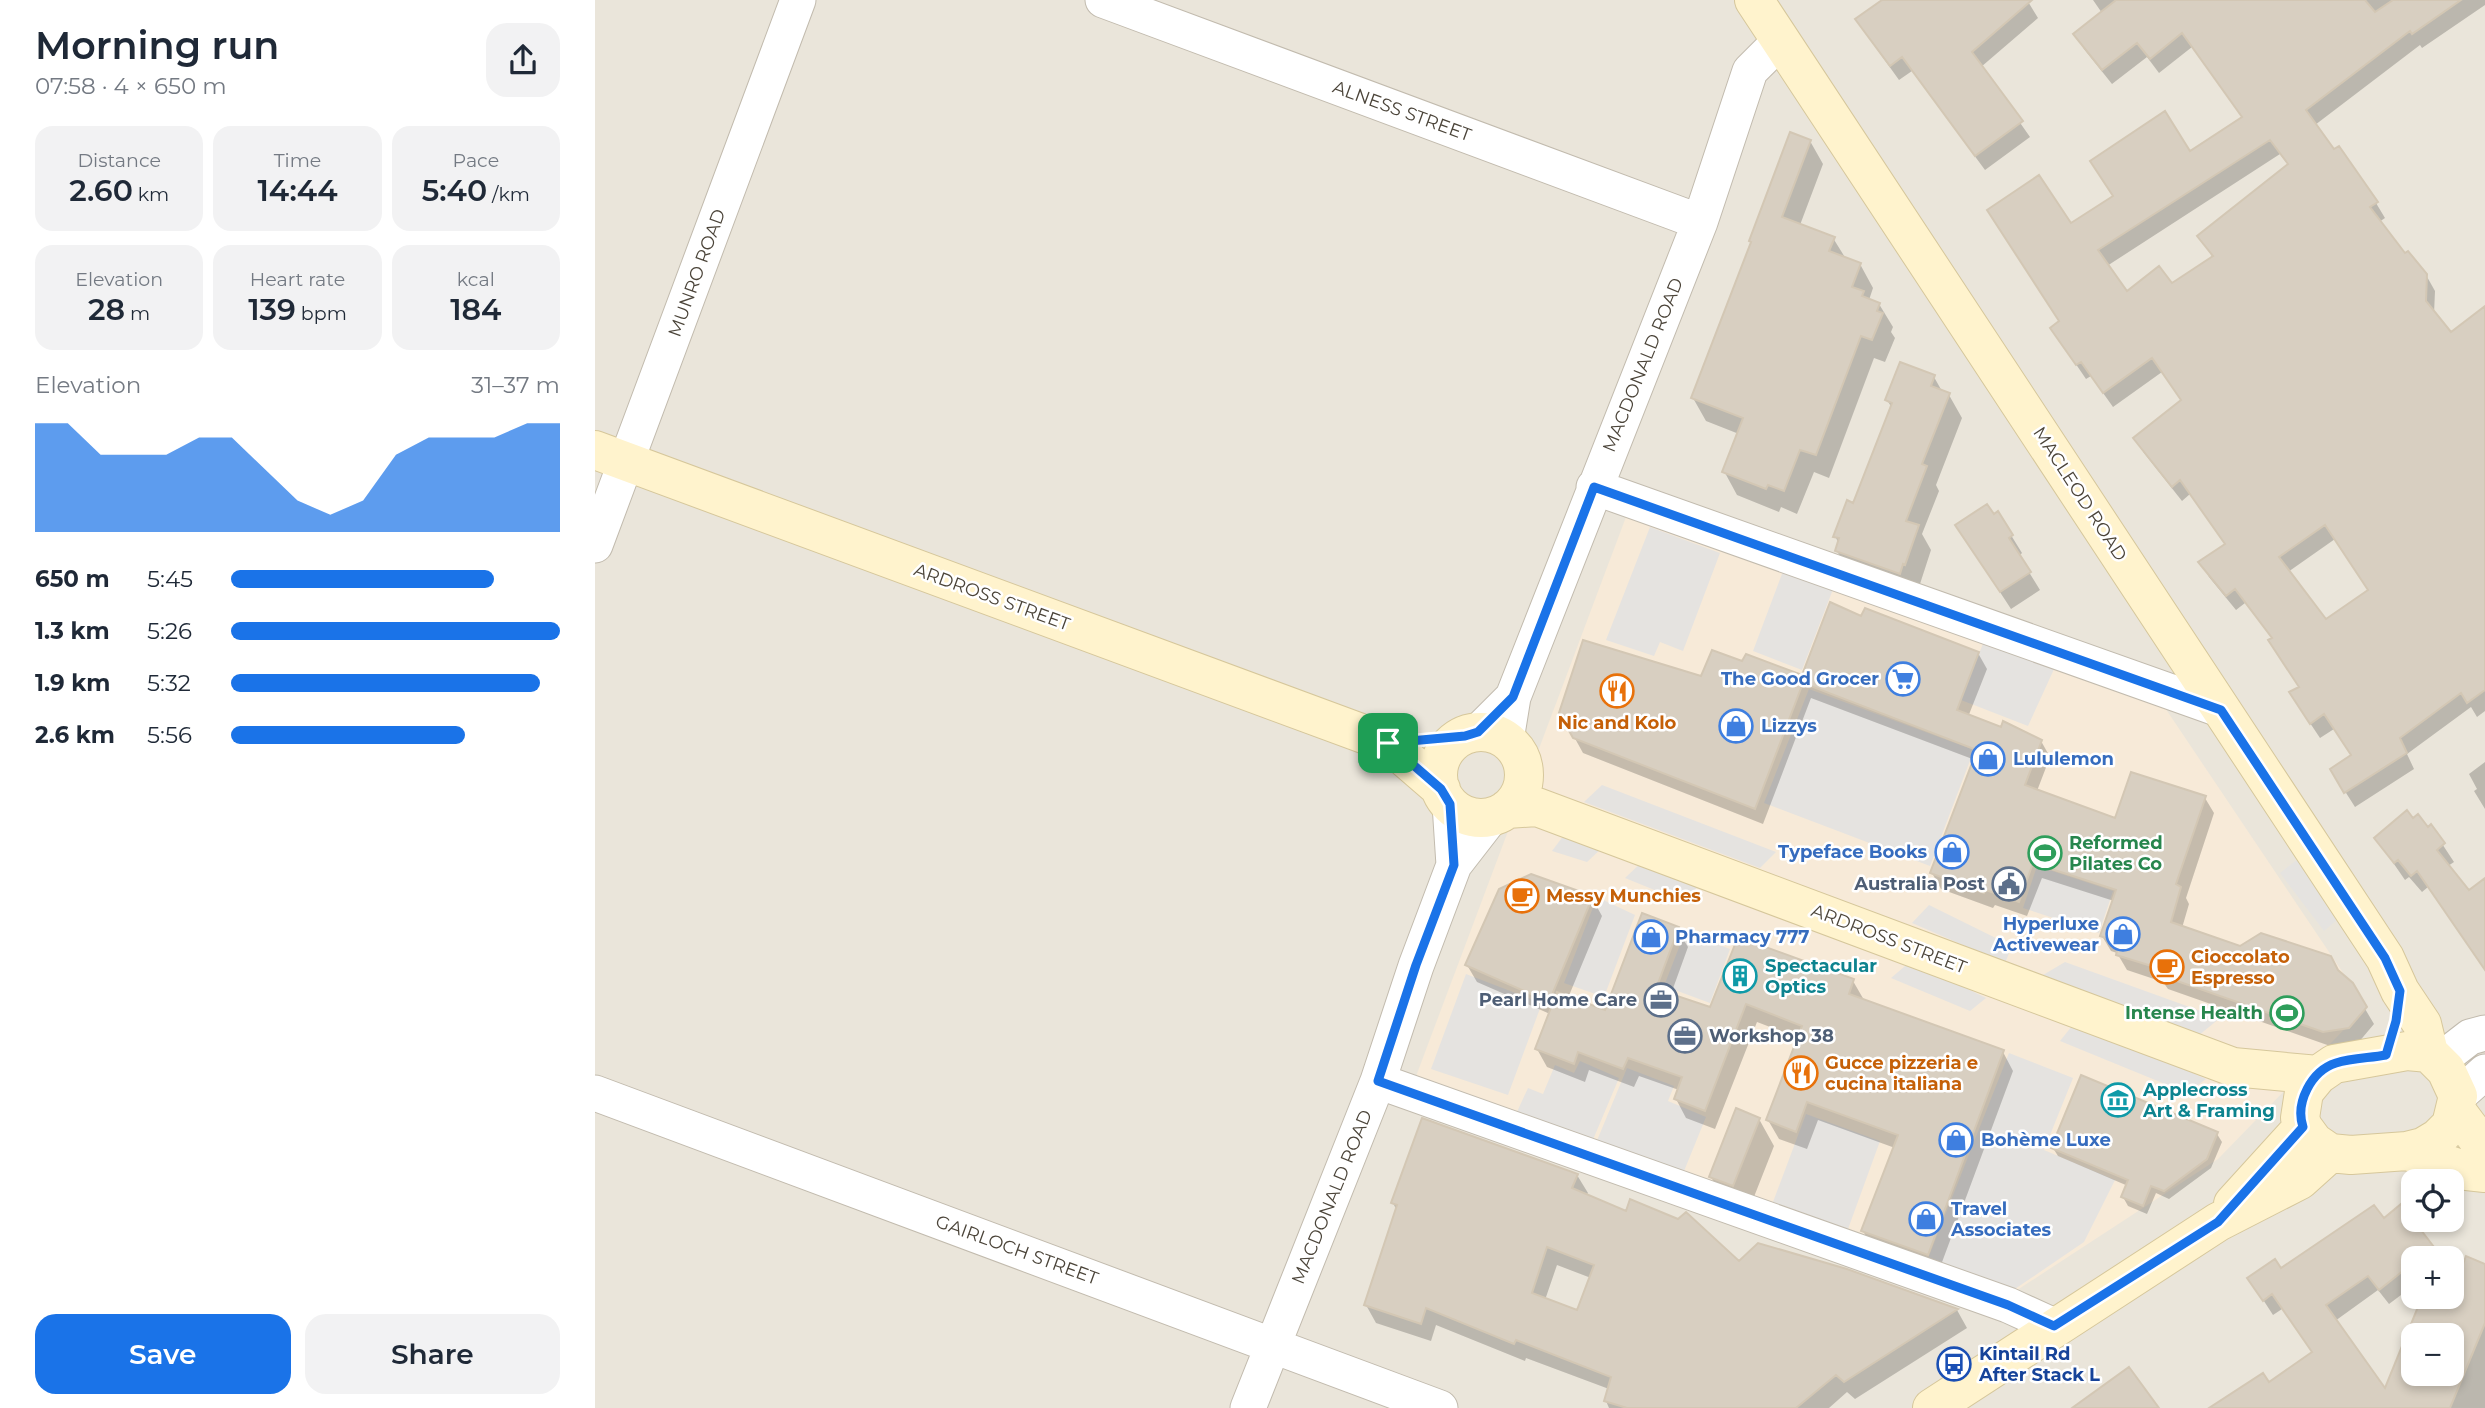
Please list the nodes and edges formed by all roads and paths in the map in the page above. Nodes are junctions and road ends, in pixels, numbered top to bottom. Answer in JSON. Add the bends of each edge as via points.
{"nodes":[{"id":1,"x":798,"y":0,"type":"edge"},
{"id":2,"x":1103,"y":0,"type":"edge"},
{"id":3,"x":1756,"y":1,"type":"edge"},
{"id":4,"x":1782,"y":43,"type":"junction"},
{"id":5,"x":1700,"y":222,"type":"junction"},
{"id":6,"x":611,"y":456,"type":"edge"},
{"id":7,"x":1594,"y":487,"type":"junction"},
{"id":8,"x":595,"y":545,"type":"edge"},
{"id":9,"x":2221,"y":710,"type":"junction"},
{"id":10,"x":1483,"y":736,"type":"junction"},
{"id":11,"x":1388,"y":743,"type":"junction"},
{"id":12,"x":1445,"y":796,"type":"junction"},
{"id":13,"x":1515,"y":802,"type":"junction"},
{"id":14,"x":1454,"y":865,"type":"junction"},
{"id":15,"x":2400,"y":991,"type":"junction"},
{"id":16,"x":2485,"y":1033,"type":"edge"},
{"id":17,"x":2386,"y":1055,"type":"junction"},
{"id":18,"x":2434,"y":1057,"type":"junction"},
{"id":19,"x":2242,"y":1066,"type":"junction"},
{"id":20,"x":2318,"y":1075,"type":"junction"},
{"id":21,"x":1378,"y":1081,"type":"junction"},
{"id":22,"x":595,"y":1093,"type":"edge"},
{"id":23,"x":2466,"y":1093,"type":"edge"},
{"id":24,"x":2302,"y":1122,"type":"junction"},
{"id":25,"x":2485,"y":1149,"type":"edge"},
{"id":26,"x":2407,"y":1151,"type":"junction"},
{"id":27,"x":2330,"y":1153,"type":"junction"},
{"id":28,"x":2485,"y":1173,"type":"edge"},
{"id":29,"x":2218,"y":1222,"type":"junction"},
{"id":30,"x":2054,"y":1326,"type":"junction"},
{"id":31,"x":1273,"y":1346,"type":"junction"},
{"id":32,"x":1248,"y":1408,"type":"edge"},
{"id":33,"x":1440,"y":1408,"type":"edge"},
{"id":34,"x":1932,"y":1408,"type":"edge"}],
"edges":[{"from":1,"to":6,"type":"street","name":"MUNRO ROAD"},
{"from":2,"to":5,"type":"street","name":"ALNESS STREET"},
{"from":3,"to":4,"type":"street","name":"MACLEOD ROAD"},
{"from":4,"to":5,"type":"street","name":"MACDONALD ROAD","via":[[1750,71]]},
{"from":4,"to":9,"type":"street","name":"MACLEOD ROAD"},
{"from":5,"to":7,"type":"street","name":"MACDONALD ROAD"},
{"from":6,"to":8,"type":"street","name":"MUNRO ROAD"},
{"from":6,"to":11,"type":"street","name":"ARDROSS STREET"},
{"from":7,"to":9,"type":"street"},
{"from":7,"to":10,"type":"street","name":"MACDONALD ROAD","via":[[1513,697]]},
{"from":9,"to":15,"type":"street","name":"MACLEOD ROAD","via":[[2385,958]]},
{"from":10,"to":11,"type":"street","name":"ARDROSS STREET"},
{"from":10,"to":12,"type":"street","via":[[1455,741],[1443,757],[1439,768]]},
{"from":10,"to":13,"type":"street","via":[[1517,750],[1523,763]]},
{"from":11,"to":12,"type":"street","name":"ARDROSS STREET"},
{"from":12,"to":13,"type":"street","via":[[1469,816]]},
{"from":12,"to":14,"type":"street","name":"MACDONALD ROAD"},
{"from":13,"to":14,"type":"street","name":"MACDONALD ROAD"},
{"from":13,"to":19,"type":"street","name":"ARDROSS STREET","via":[[2233,1067]]},
{"from":14,"to":21,"type":"street","name":"MACDONALD ROAD"},
{"from":15,"to":17,"type":"street"},
{"from":15,"to":18,"type":"street","name":"MACLEOD ROAD","via":[[2422,1024]]},
{"from":16,"to":18,"type":"street"},
{"from":17,"to":18,"type":"street","via":[[2407,1051]]},
{"from":17,"to":20,"type":"street","via":[[2333,1063]]},
{"from":18,"to":23,"type":"street"},
{"from":19,"to":20,"type":"street","name":"ARDROSS STREET"},
{"from":19,"to":24,"type":"street","name":"ARDROSS STREET"},
{"from":20,"to":24,"type":"street","via":[[2304,1092]]},
{"from":21,"to":30,"type":"street","via":[[2008,1305]]},
{"from":21,"to":31,"type":"street","name":"MACDONALD ROAD"},
{"from":22,"to":31,"type":"street","name":"GAIRLOCH STREET"},
{"from":23,"to":25,"type":"street"},
{"from":23,"to":26,"type":"street","via":[[2451,1125],[2438,1138]]},
{"from":24,"to":27,"type":"street","via":[[2314,1142]]},
{"from":24,"to":29,"type":"street"},
{"from":26,"to":27,"type":"street"},
{"from":26,"to":28,"type":"street"},
{"from":27,"to":29,"type":"street","via":[[2300,1180]]},
{"from":29,"to":30,"type":"street"},
{"from":30,"to":34,"type":"street"},
{"from":31,"to":32,"type":"street","name":"MACDONALD ROAD"},
{"from":31,"to":33,"type":"street","name":"GAIRLOCH STREET"}]}
